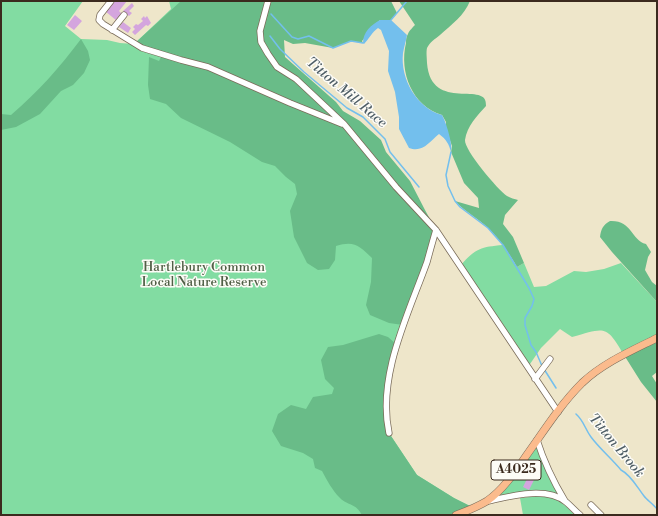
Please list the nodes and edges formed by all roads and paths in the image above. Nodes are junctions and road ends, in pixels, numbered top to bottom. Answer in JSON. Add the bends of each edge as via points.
{"nodes":[{"id":1,"x":112,"y":1,"type":"edge"},
{"id":2,"x":268,"y":1,"type":"edge"},
{"id":3,"x":124,"y":15,"type":"dead end"},
{"id":4,"x":112,"y":30,"type":"junction"},
{"id":5,"x":344,"y":124,"type":"junction"},
{"id":6,"x":436,"y":230,"type":"junction"},
{"id":7,"x":657,"y":338,"type":"edge"},
{"id":8,"x":550,"y":359,"type":"dead end"},
{"id":9,"x":535,"y":380,"type":"junction"},
{"id":10,"x":560,"y":410,"type":"junction"},
{"id":11,"x":389,"y":433,"type":"dead end"},
{"id":12,"x":538,"y":440,"type":"junction"},
{"id":13,"x":487,"y":501,"type":"junction"},
{"id":14,"x":566,"y":501,"type":"junction"},
{"id":15,"x":590,"y":505,"type":"dead end"},
{"id":16,"x":456,"y":515,"type":"edge"},
{"id":17,"x":580,"y":515,"type":"edge"},
{"id":18,"x":600,"y":515,"type":"edge"}],
"edges":[{"from":1,"to":4,"type":"street","via":[[99,20]]},
{"from":2,"to":5,"type":"street","via":[[260,31],[261,42],[268,54],[277,67],[296,80]]},
{"from":3,"to":4,"type":"street"},
{"from":4,"to":5,"type":"street","via":[[142,48],[208,67],[290,104]]},
{"from":5,"to":6,"type":"street","via":[[396,187]]},
{"from":6,"to":9,"type":"street"},
{"from":6,"to":11,"type":"street","via":[[391,364],[386,414]]},
{"from":7,"to":10,"type":"main road","number":"A4025","via":[[599,370],[572,394]]},
{"from":8,"to":9,"type":"street"},
{"from":9,"to":10,"type":"street"},
{"from":10,"to":12,"type":"main road","number":"A4025"},
{"from":12,"to":13,"type":"main road","number":"A4025","via":[[502,488]]},
{"from":12,"to":14,"type":"street","via":[[546,467]]},
{"from":13,"to":14,"type":"street","via":[[538,493]]},
{"from":13,"to":16,"type":"main road","number":"A4025"},
{"from":14,"to":17,"type":"street"},
{"from":15,"to":18,"type":"street"}]}
